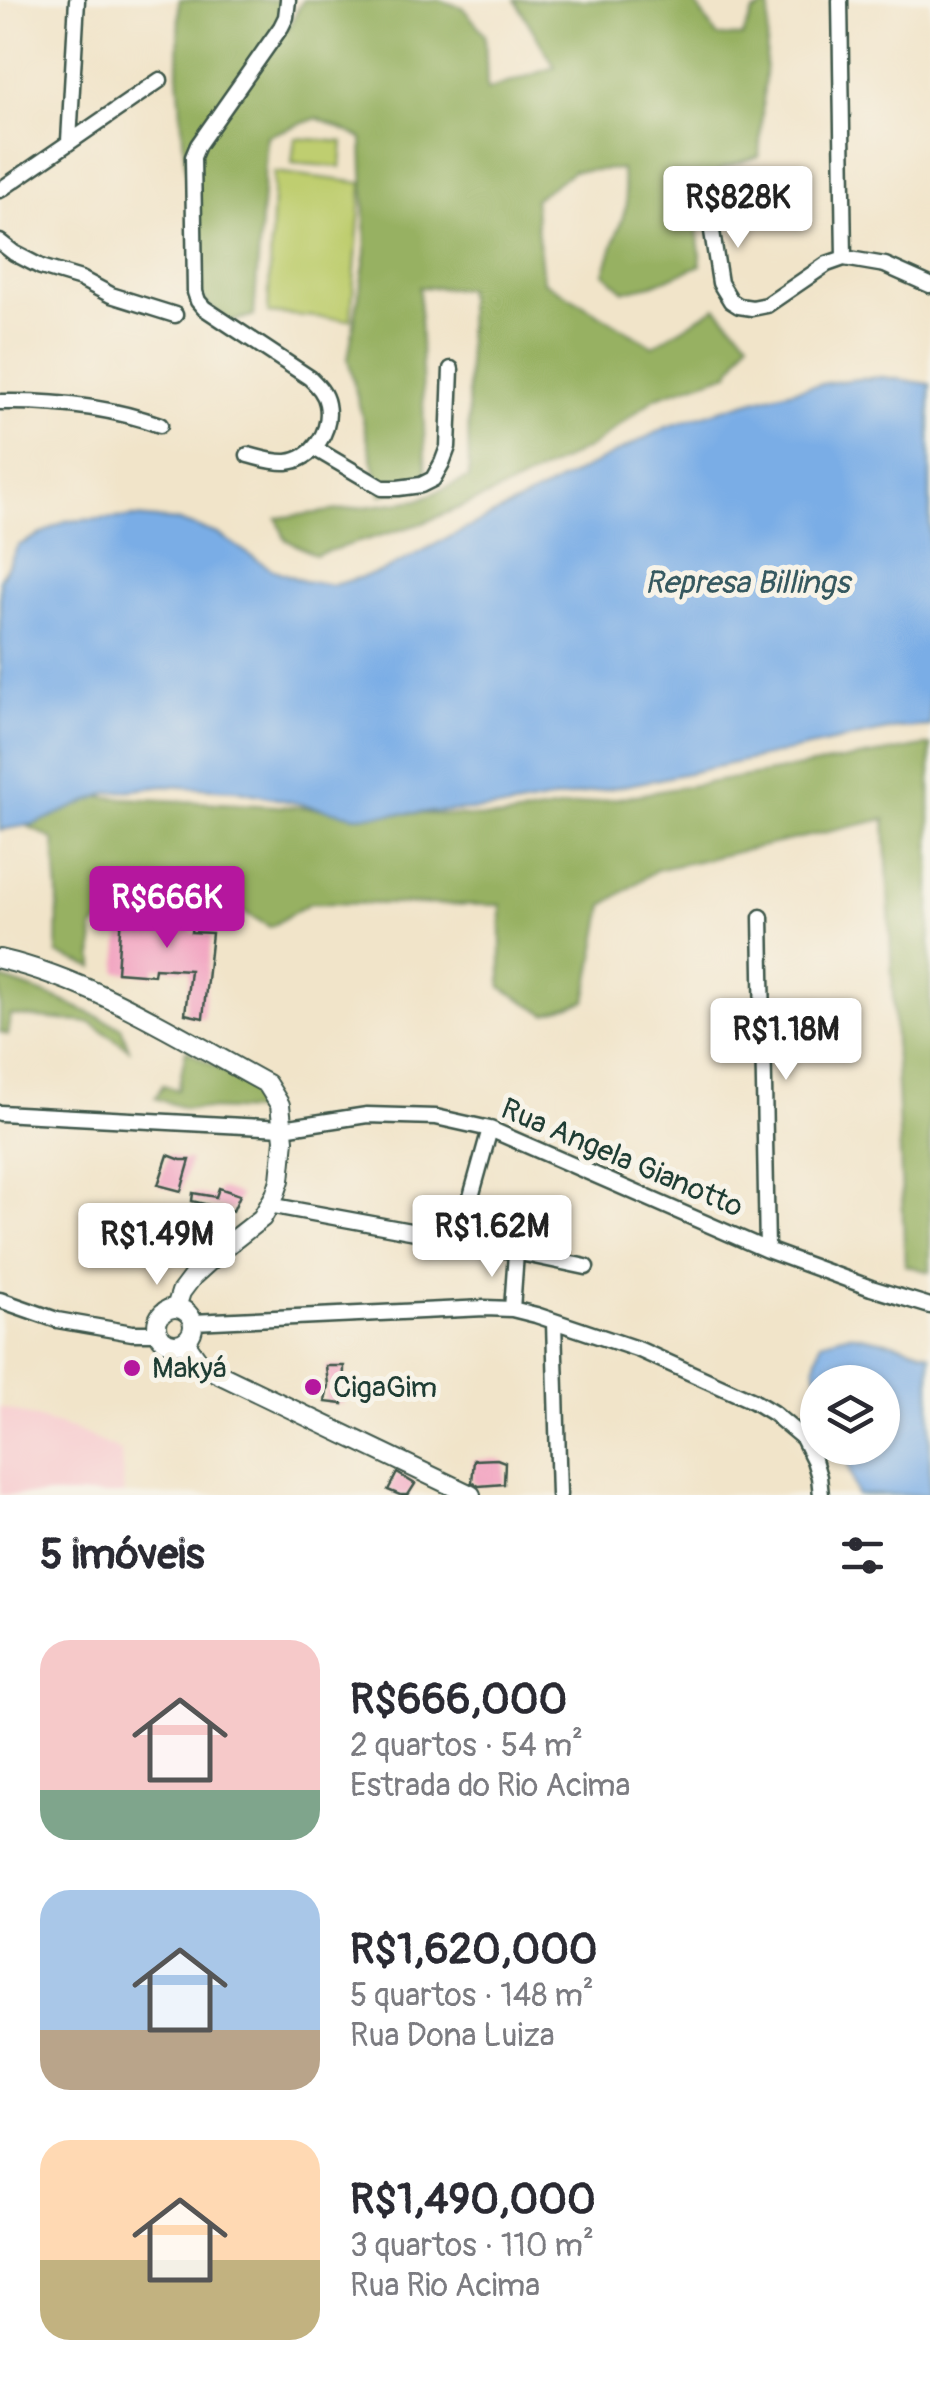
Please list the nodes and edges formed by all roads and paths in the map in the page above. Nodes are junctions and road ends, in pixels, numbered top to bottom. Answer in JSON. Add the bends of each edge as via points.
{"nodes":[{"id":1,"x":78,"y":0,"type":"edge"},
{"id":2,"x":288,"y":0,"type":"edge"},
{"id":3,"x":840,"y":0,"type":"edge"},
{"id":4,"x":160,"y":80,"type":"dead end"},
{"id":5,"x":69,"y":141,"type":"junction"},
{"id":6,"x":705,"y":186,"type":"dead end"},
{"id":7,"x":0,"y":190,"type":"edge"},
{"id":8,"x":0,"y":242,"type":"edge"},
{"id":9,"x":844,"y":258,"type":"junction"},
{"id":10,"x":930,"y":285,"type":"edge"},
{"id":11,"x":176,"y":315,"type":"dead end"},
{"id":12,"x":450,"y":369,"type":"dead end"},
{"id":13,"x":0,"y":402,"type":"edge"},
{"id":14,"x":160,"y":426,"type":"dead end"},
{"id":15,"x":314,"y":448,"type":"junction"},
{"id":16,"x":248,"y":455,"type":"dead end"},
{"id":17,"x":761,"y":917,"type":"dead end"},
{"id":18,"x":0,"y":959,"type":"edge"},
{"id":19,"x":0,"y":1113,"type":"edge"},
{"id":20,"x":283,"y":1128,"type":"junction"},
{"id":21,"x":490,"y":1130,"type":"junction"},
{"id":22,"x":269,"y":1205,"type":"junction"},
{"id":23,"x":458,"y":1240,"type":"junction"},
{"id":24,"x":768,"y":1250,"type":"junction"},
{"id":25,"x":516,"y":1253,"type":"junction"},
{"id":26,"x":586,"y":1266,"type":"dead end"},
{"id":27,"x":0,"y":1300,"type":"edge"},
{"id":28,"x":930,"y":1306,"type":"edge"},
{"id":29,"x":176,"y":1308,"type":"junction"},
{"id":30,"x":512,"y":1309,"type":"junction"},
{"id":31,"x":194,"y":1322,"type":"junction"},
{"id":32,"x":554,"y":1322,"type":"junction"},
{"id":33,"x":158,"y":1333,"type":"junction"},
{"id":34,"x":186,"y":1342,"type":"junction"},
{"id":35,"x":452,"y":1489,"type":"edge"},
{"id":36,"x":471,"y":1495,"type":"edge"},
{"id":37,"x":558,"y":1495,"type":"edge"},
{"id":38,"x":821,"y":1495,"type":"edge"}],
"edges":[{"from":1,"to":5,"type":"street"},
{"from":2,"to":15,"type":"street","via":[[281,28],[193,157],[195,292],[204,308],[321,389],[327,421]]},
{"from":3,"to":9,"type":"street"},
{"from":4,"to":5,"type":"street"},
{"from":5,"to":7,"type":"street"},
{"from":6,"to":9,"type":"street","via":[[720,283],[730,302],[767,305]]},
{"from":8,"to":11,"type":"street","via":[[41,267]]},
{"from":9,"to":10,"type":"street","via":[[885,265]]},
{"from":12,"to":15,"type":"street","via":[[448,447],[433,478],[421,485],[382,488]]},
{"from":13,"to":14,"type":"street","via":[[69,404]]},
{"from":15,"to":16,"type":"street","via":[[288,462]]},
{"from":17,"to":24,"type":"street"},
{"from":18,"to":20,"type":"main road","via":[[124,1006],[266,1084],[280,1105]]},
{"from":19,"to":20,"type":"street","name":"Rua Angela Gianotto"},
{"from":20,"to":21,"type":"street","name":"Rua Angela Gianotto","via":[[367,1115],[436,1118]]},
{"from":20,"to":22,"type":"main road","via":[[280,1180]]},
{"from":21,"to":23,"type":"street"},
{"from":21,"to":24,"type":"street","name":"Rua Angela Gianotto"},
{"from":22,"to":23,"type":"street"},
{"from":22,"to":29,"type":"main road","via":[[194,1276]]},
{"from":23,"to":25,"type":"street"},
{"from":24,"to":28,"type":"street","name":"Rua Angela Gianotto"},
{"from":25,"to":26,"type":"street"},
{"from":25,"to":30,"type":"street"},
{"from":27,"to":33,"type":"street","via":[[56,1320]]},
{"from":29,"to":31,"type":"main road"},
{"from":29,"to":33,"type":"main road","via":[[160,1316]]},
{"from":30,"to":31,"type":"street"},
{"from":30,"to":32,"type":"street"},
{"from":31,"to":34,"type":"main road"},
{"from":32,"to":37,"type":"street"},
{"from":32,"to":38,"type":"street","via":[[640,1350],[773,1413],[803,1438]]},
{"from":33,"to":34,"type":"main road","via":[[172,1345]]},
{"from":34,"to":35,"type":"main road","via":[[202,1366]]},
{"from":35,"to":36,"type":"main road"}]}
